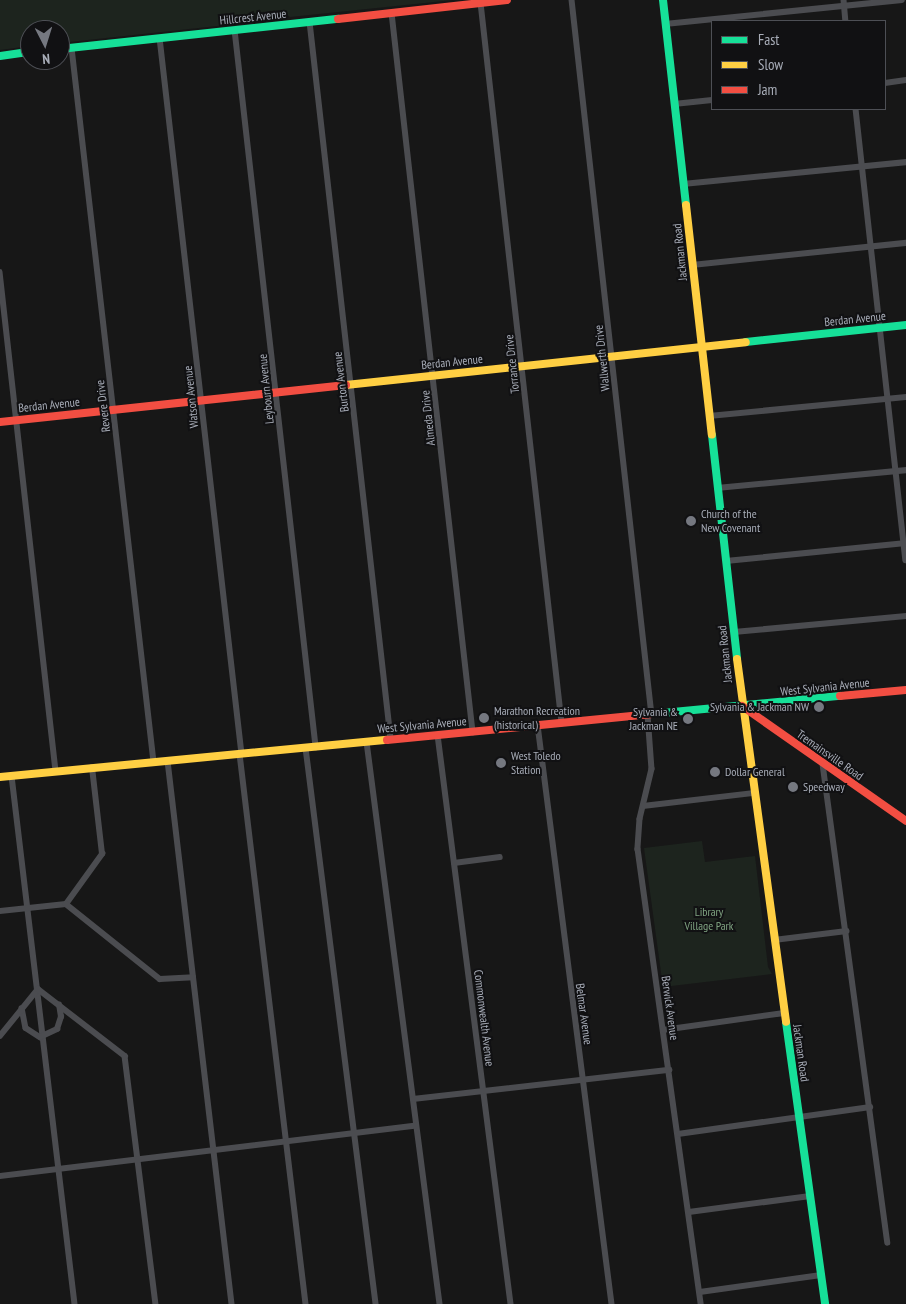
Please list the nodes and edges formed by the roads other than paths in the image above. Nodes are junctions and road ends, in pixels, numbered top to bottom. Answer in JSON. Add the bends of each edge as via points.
{"nodes":[{"id":1,"x":507,"y":0,"type":"edge"},
{"id":2,"x":572,"y":0,"type":"edge"},
{"id":3,"x":663,"y":0,"type":"edge"},
{"id":4,"x":902,"y":0,"type":"edge"},
{"id":5,"x":481,"y":3,"type":"junction"},
{"id":6,"x":844,"y":3,"type":"edge"},
{"id":7,"x":392,"y":13,"type":"junction"},
{"id":8,"x":846,"y":20,"type":"edge"},
{"id":9,"x":310,"y":22,"type":"junction"},
{"id":10,"x":666,"y":24,"type":"junction"},
{"id":11,"x":235,"y":30,"type":"junction"},
{"id":12,"x":160,"y":38,"type":"junction"},
{"id":13,"x":72,"y":48,"type":"joint"},
{"id":14,"x":20,"y":53,"type":"edge"},
{"id":15,"x":0,"y":56,"type":"edge"},
{"id":16,"x":906,"y":80,"type":"edge"},
{"id":17,"x":886,"y":83,"type":"edge"},
{"id":18,"x":711,"y":100,"type":"edge"},
{"id":19,"x":674,"y":104,"type":"junction"},
{"id":20,"x":856,"y":110,"type":"edge"},
{"id":21,"x":906,"y":162,"type":"edge"},
{"id":22,"x":862,"y":166,"type":"junction"},
{"id":23,"x":684,"y":184,"type":"junction"},
{"id":24,"x":906,"y":243,"type":"edge"},
{"id":25,"x":871,"y":247,"type":"junction"},
{"id":26,"x":692,"y":265,"type":"junction"},
{"id":27,"x":0,"y":272,"type":"edge"},
{"id":28,"x":906,"y":325,"type":"edge"},
{"id":29,"x":880,"y":328,"type":"junction"},
{"id":30,"x":702,"y":346,"type":"junction"},
{"id":31,"x":612,"y":355,"type":"junction"},
{"id":32,"x":522,"y":365,"type":"junction"},
{"id":33,"x":433,"y":375,"type":"junction"},
{"id":34,"x":351,"y":384,"type":"junction"},
{"id":35,"x":276,"y":392,"type":"junction"},
{"id":36,"x":906,"y":397,"type":"edge"},
{"id":37,"x":888,"y":399,"type":"junction"},
{"id":38,"x":201,"y":400,"type":"junction"},
{"id":39,"x":114,"y":410,"type":"junction"},
{"id":40,"x":709,"y":416,"type":"junction"},
{"id":41,"x":17,"y":420,"type":"junction"},
{"id":42,"x":0,"y":422,"type":"edge"},
{"id":43,"x":906,"y":470,"type":"edge"},
{"id":44,"x":896,"y":471,"type":"junction"},
{"id":45,"x":717,"y":488,"type":"junction"},
{"id":46,"x":905,"y":543,"type":"edge"},
{"id":47,"x":906,"y":560,"type":"edge"},
{"id":48,"x":726,"y":561,"type":"junction"},
{"id":49,"x":906,"y":616,"type":"edge"},
{"id":50,"x":734,"y":632,"type":"junction"},
{"id":51,"x":906,"y":690,"type":"edge"},
{"id":52,"x":742,"y":706,"type":"junction"},
{"id":53,"x":650,"y":715,"type":"junction"},
{"id":54,"x":562,"y":723,"type":"junction"},
{"id":55,"x":538,"y":725,"type":"junction"},
{"id":56,"x":473,"y":732,"type":"junction"},
{"id":57,"x":438,"y":735,"type":"junction"},
{"id":58,"x":391,"y":740,"type":"junction"},
{"id":59,"x":367,"y":742,"type":"junction"},
{"id":60,"x":316,"y":746,"type":"junction"},
{"id":61,"x":306,"y":748,"type":"junction"},
{"id":62,"x":241,"y":754,"type":"junction"},
{"id":63,"x":168,"y":761,"type":"junction"},
{"id":64,"x":154,"y":762,"type":"junction"},
{"id":65,"x":823,"y":764,"type":"junction"},
{"id":66,"x":92,"y":768,"type":"junction"},
{"id":67,"x":56,"y":771,"type":"junction"},
{"id":68,"x":12,"y":776,"type":"junction"},
{"id":69,"x":0,"y":777,"type":"edge"},
{"id":70,"x":754,"y":793,"type":"junction"},
{"id":71,"x":643,"y":806,"type":"junction"},
{"id":72,"x":906,"y":821,"type":"edge"},
{"id":73,"x":500,"y":857,"type":"dead end"},
{"id":74,"x":454,"y":863,"type":"junction"},
{"id":75,"x":66,"y":904,"type":"junction"},
{"id":76,"x":28,"y":908,"type":"junction"},
{"id":77,"x":0,"y":911,"type":"edge"},
{"id":78,"x":846,"y":931,"type":"junction"},
{"id":79,"x":774,"y":940,"type":"junction"},
{"id":80,"x":193,"y":977,"type":"junction"},
{"id":81,"x":38,"y":989,"type":"junction"},
{"id":82,"x":58,"y":1003,"type":"junction"},
{"id":83,"x":22,"y":1008,"type":"junction"},
{"id":84,"x":784,"y":1013,"type":"junction"},
{"id":85,"x":663,"y":1030,"type":"junction"},
{"id":86,"x":0,"y":1036,"type":"edge"},
{"id":87,"x":43,"y":1037,"type":"junction"},
{"id":88,"x":669,"y":1070,"type":"junction"},
{"id":89,"x":582,"y":1080,"type":"junction"},
{"id":90,"x":483,"y":1091,"type":"junction"},
{"id":91,"x":413,"y":1099,"type":"junction"},
{"id":92,"x":870,"y":1107,"type":"junction"},
{"id":93,"x":799,"y":1117,"type":"junction"},
{"id":94,"x":416,"y":1126,"type":"junction"},
{"id":95,"x":355,"y":1133,"type":"junction"},
{"id":96,"x":678,"y":1134,"type":"junction"},
{"id":97,"x":286,"y":1141,"type":"junction"},
{"id":98,"x":214,"y":1150,"type":"junction"},
{"id":99,"x":138,"y":1159,"type":"junction"},
{"id":100,"x":59,"y":1168,"type":"junction"},
{"id":101,"x":0,"y":1176,"type":"edge"},
{"id":102,"x":810,"y":1196,"type":"junction"},
{"id":103,"x":689,"y":1212,"type":"junction"},
{"id":104,"x":888,"y":1243,"type":"dead end"},
{"id":105,"x":821,"y":1275,"type":"junction"},
{"id":106,"x":700,"y":1292,"type":"junction"},
{"id":107,"x":75,"y":1304,"type":"edge"},
{"id":108,"x":156,"y":1304,"type":"edge"},
{"id":109,"x":232,"y":1304,"type":"edge"},
{"id":110,"x":306,"y":1304,"type":"edge"},
{"id":111,"x":376,"y":1304,"type":"edge"},
{"id":112,"x":440,"y":1304,"type":"edge"},
{"id":113,"x":511,"y":1304,"type":"edge"},
{"id":114,"x":612,"y":1304,"type":"edge"},
{"id":115,"x":701,"y":1304,"type":"edge"},
{"id":116,"x":825,"y":1304,"type":"edge"}],
"edges":[{"from":1,"to":5,"type":"street","name":"Hillcrest Avenue"},
{"from":2,"to":31,"type":"street","name":"Wallwerth Drive"},
{"from":3,"to":10,"type":"street","name":"Jackman Road"},
{"from":4,"to":6,"type":"street"},
{"from":5,"to":7,"type":"street","name":"Hillcrest Avenue"},
{"from":5,"to":32,"type":"street","name":"Torrance Drive"},
{"from":6,"to":8,"type":"street"},
{"from":6,"to":10,"type":"street"},
{"from":7,"to":9,"type":"street","name":"Hillcrest Avenue"},
{"from":7,"to":33,"type":"street","name":"Almeda Drive"},
{"from":9,"to":11,"type":"street","name":"Hillcrest Avenue"},
{"from":9,"to":34,"type":"street","name":"Burton Avenue"},
{"from":10,"to":19,"type":"street","name":"Jackman Road"},
{"from":11,"to":12,"type":"street","name":"Hillcrest Avenue"},
{"from":11,"to":35,"type":"street","name":"Leybourn Avenue"},
{"from":12,"to":13,"type":"street","name":"Hillcrest Avenue"},
{"from":12,"to":38,"type":"street","name":"Watson Avenue"},
{"from":13,"to":39,"type":"street","name":"Revere Drive"},
{"from":14,"to":15,"type":"street"},
{"from":16,"to":17,"type":"street"},
{"from":18,"to":19,"type":"street"},
{"from":19,"to":23,"type":"street","name":"Jackman Road"},
{"from":20,"to":22,"type":"street"},
{"from":21,"to":22,"type":"street"},
{"from":22,"to":23,"type":"street"},
{"from":22,"to":25,"type":"street"},
{"from":23,"to":26,"type":"street","name":"Jackman Road"},
{"from":24,"to":25,"type":"street"},
{"from":25,"to":26,"type":"street"},
{"from":25,"to":29,"type":"street"},
{"from":26,"to":30,"type":"street","name":"Jackman Road"},
{"from":27,"to":41,"type":"street"},
{"from":28,"to":29,"type":"street","name":"Berdan Avenue"},
{"from":29,"to":30,"type":"street","name":"Berdan Avenue"},
{"from":29,"to":37,"type":"street"},
{"from":30,"to":31,"type":"street","name":"Berdan Avenue"},
{"from":30,"to":40,"type":"street","name":"Jackman Road"},
{"from":31,"to":32,"type":"street","name":"Berdan Avenue"},
{"from":31,"to":53,"type":"street","name":"Wallwerth Drive"},
{"from":32,"to":33,"type":"street","name":"Berdan Avenue"},
{"from":32,"to":54,"type":"street","name":"Torrance Drive"},
{"from":33,"to":34,"type":"street","name":"Berdan Avenue"},
{"from":33,"to":56,"type":"street","name":"Almeda Drive"},
{"from":34,"to":35,"type":"street","name":"Berdan Avenue"},
{"from":34,"to":58,"type":"street","name":"Burton Avenue"},
{"from":35,"to":38,"type":"street","name":"Berdan Avenue"},
{"from":35,"to":60,"type":"street","name":"Leybourn Avenue"},
{"from":36,"to":37,"type":"street"},
{"from":37,"to":40,"type":"street"},
{"from":37,"to":44,"type":"street"},
{"from":38,"to":39,"type":"street","name":"Berdan Avenue"},
{"from":38,"to":62,"type":"street","name":"Watson Avenue"},
{"from":39,"to":41,"type":"street","name":"Berdan Avenue"},
{"from":39,"to":64,"type":"street","name":"Revere Drive"},
{"from":40,"to":45,"type":"street","name":"Jackman Road"},
{"from":41,"to":42,"type":"street","name":"Berdan Avenue"},
{"from":41,"to":67,"type":"street"},
{"from":43,"to":44,"type":"street"},
{"from":44,"to":45,"type":"street"},
{"from":44,"to":46,"type":"street"},
{"from":45,"to":48,"type":"street","name":"Jackman Road"},
{"from":46,"to":47,"type":"street"},
{"from":46,"to":48,"type":"street"},
{"from":48,"to":50,"type":"street","name":"Jackman Road"},
{"from":49,"to":50,"type":"street"},
{"from":50,"to":52,"type":"street","name":"Jackman Road"},
{"from":51,"to":52,"type":"street","name":"West Sylvania Avenue"},
{"from":52,"to":53,"type":"street","name":"West Sylvania Avenue"},
{"from":52,"to":65,"type":"street","name":"Tremainsville Road"},
{"from":52,"to":70,"type":"street","name":"Jackman Road"},
{"from":53,"to":54,"type":"street","name":"West Sylvania Avenue"},
{"from":53,"to":71,"type":"street","name":"Berwick Avenue","via":[[652,770]]},
{"from":54,"to":55,"type":"street","name":"West Sylvania Avenue"},
{"from":55,"to":56,"type":"street","name":"West Sylvania Avenue"},
{"from":55,"to":89,"type":"street","name":"Belmar Avenue"},
{"from":56,"to":57,"type":"street","name":"West Sylvania Avenue"},
{"from":57,"to":58,"type":"street","name":"West Sylvania Avenue"},
{"from":57,"to":74,"type":"street","name":"Commonwealth Avenue"},
{"from":58,"to":59,"type":"street","name":"West Sylvania Avenue"},
{"from":59,"to":60,"type":"street","name":"West Sylvania Avenue"},
{"from":59,"to":91,"type":"street"},
{"from":60,"to":61,"type":"street","name":"West Sylvania Avenue"},
{"from":61,"to":62,"type":"street","name":"West Sylvania Avenue"},
{"from":61,"to":95,"type":"street"},
{"from":62,"to":63,"type":"street","name":"West Sylvania Avenue"},
{"from":62,"to":97,"type":"street","name":"Watson Avenue"},
{"from":63,"to":64,"type":"street","name":"West Sylvania Avenue"},
{"from":63,"to":80,"type":"street"},
{"from":64,"to":66,"type":"street","name":"West Sylvania Avenue"},
{"from":65,"to":72,"type":"street","name":"Tremainsville Road"},
{"from":65,"to":78,"type":"street"},
{"from":66,"to":67,"type":"street","name":"West Sylvania Avenue"},
{"from":66,"to":75,"type":"street","via":[[102,854]]},
{"from":67,"to":68,"type":"street","name":"West Sylvania Avenue"},
{"from":68,"to":69,"type":"street","name":"West Sylvania Avenue"},
{"from":68,"to":76,"type":"street"},
{"from":70,"to":71,"type":"street"},
{"from":70,"to":79,"type":"street","name":"Jackman Road"},
{"from":71,"to":85,"type":"street","name":"Berwick Avenue","via":[[638,849]]},
{"from":73,"to":74,"type":"street"},
{"from":74,"to":90,"type":"street","name":"Commonwealth Avenue"},
{"from":75,"to":76,"type":"street"},
{"from":75,"to":80,"type":"street","via":[[160,978]]},
{"from":76,"to":77,"type":"street"},
{"from":76,"to":81,"type":"street"},
{"from":78,"to":79,"type":"street"},
{"from":78,"to":92,"type":"street"},
{"from":79,"to":84,"type":"street","name":"Jackman Road"},
{"from":80,"to":98,"type":"street"},
{"from":81,"to":82,"type":"street"},
{"from":81,"to":83,"type":"street"},
{"from":81,"to":87,"type":"street"},
{"from":82,"to":87,"type":"street","via":[[60,1023],[52,1034]]},
{"from":82,"to":99,"type":"street","via":[[125,1056]]},
{"from":83,"to":86,"type":"street"},
{"from":83,"to":87,"type":"street","via":[[26,1028]]},
{"from":84,"to":85,"type":"street"},
{"from":84,"to":93,"type":"street","name":"Jackman Road"},
{"from":85,"to":88,"type":"street","name":"Berwick Avenue"},
{"from":87,"to":100,"type":"street"},
{"from":88,"to":89,"type":"street"},
{"from":88,"to":96,"type":"street","name":"Berwick Avenue"},
{"from":89,"to":90,"type":"street"},
{"from":89,"to":114,"type":"street","name":"Belmar Avenue"},
{"from":90,"to":91,"type":"street"},
{"from":90,"to":113,"type":"street","name":"Commonwealth Avenue"},
{"from":91,"to":94,"type":"street"},
{"from":92,"to":93,"type":"street"},
{"from":92,"to":104,"type":"street"},
{"from":93,"to":96,"type":"street"},
{"from":93,"to":102,"type":"street","name":"Jackman Road"},
{"from":94,"to":95,"type":"street"},
{"from":94,"to":112,"type":"street"},
{"from":95,"to":97,"type":"street"},
{"from":95,"to":111,"type":"street"},
{"from":96,"to":103,"type":"street","name":"Berwick Avenue"},
{"from":97,"to":98,"type":"street"},
{"from":97,"to":110,"type":"street","name":"Watson Avenue"},
{"from":98,"to":99,"type":"street"},
{"from":98,"to":109,"type":"street"},
{"from":99,"to":100,"type":"street"},
{"from":99,"to":108,"type":"street"},
{"from":100,"to":101,"type":"street"},
{"from":100,"to":107,"type":"street"},
{"from":102,"to":103,"type":"street"},
{"from":102,"to":105,"type":"street","name":"Jackman Road"},
{"from":103,"to":106,"type":"street","name":"Berwick Avenue"},
{"from":105,"to":106,"type":"street"},
{"from":105,"to":116,"type":"street","name":"Jackman Road"},
{"from":106,"to":115,"type":"street","name":"Berwick Avenue"}]}
